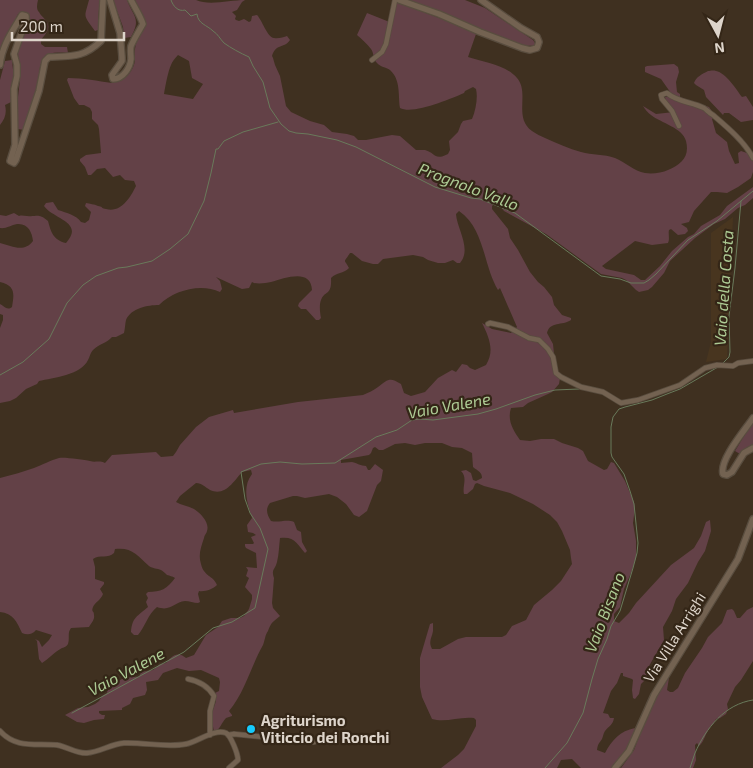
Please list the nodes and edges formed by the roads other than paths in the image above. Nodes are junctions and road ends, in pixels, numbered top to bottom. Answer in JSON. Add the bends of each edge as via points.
{"nodes":[{"id":1,"x":103,"y":0,"type":"edge"},
{"id":2,"x":110,"y":0,"type":"edge"},
{"id":3,"x":131,"y":0,"type":"edge"},
{"id":4,"x":395,"y":0,"type":"edge"},
{"id":5,"x":399,"y":0,"type":"edge"},
{"id":6,"x":481,"y":0,"type":"edge"},
{"id":7,"x":372,"y":60,"type":"dead end"},
{"id":8,"x":0,"y":65,"type":"edge"},
{"id":9,"x":679,"y":126,"type":"dead end"},
{"id":10,"x":753,"y":158,"type":"edge"},
{"id":11,"x":488,"y":324,"type":"dead end"},
{"id":12,"x":753,"y":361,"type":"edge"},
{"id":13,"x":753,"y":418,"type":"edge"},
{"id":14,"x":753,"y":448,"type":"edge"},
{"id":15,"x":753,"y":519,"type":"edge"},
{"id":16,"x":188,"y":679,"type":"dead end"},
{"id":17,"x":0,"y":730,"type":"edge"},
{"id":18,"x":210,"y":734,"type":"junction"},
{"id":19,"x":228,"y":735,"type":"junction"},
{"id":20,"x":314,"y":742,"type":"dead end"},
{"id":21,"x":229,"y":768,"type":"edge"},
{"id":22,"x":615,"y":768,"type":"edge"}],
"edges":[{"from":1,"to":8,"type":"street","via":[[102,40],[87,52],[49,57],[46,61],[14,163],[10,161],[15,145],[17,65],[14,54],[26,16],[22,15],[4,44]]},
{"from":2,"to":3,"type":"street","via":[[121,41],[122,61],[112,75],[117,79],[127,70],[131,47],[143,24]]},
{"from":4,"to":7,"type":"street","via":[[386,44]]},
{"from":5,"to":6,"type":"street","via":[[522,48],[537,48],[536,37]]},
{"from":9,"to":10,"type":"street","via":[[662,94],[667,93],[706,109],[744,145]]},
{"from":11,"to":12,"type":"street","via":[[508,327],[539,340],[553,357],[556,373],[621,403],[680,385],[705,368]]},
{"from":13,"to":14,"type":"street","via":[[729,453],[723,474],[732,472],[744,453]]},
{"from":15,"to":22,"type":"street","name":"Via Villa Arrighi","via":[[738,559],[654,695],[629,751]]},
{"from":16,"to":18,"type":"street","via":[[201,682],[214,696]]},
{"from":17,"to":18,"type":"street","via":[[12,741],[86,753],[124,743],[188,744]]},
{"from":18,"to":19,"type":"street","via":[[225,732]]},
{"from":19,"to":20,"type":"street"},
{"from":19,"to":21,"type":"street","via":[[238,756]]}]}
